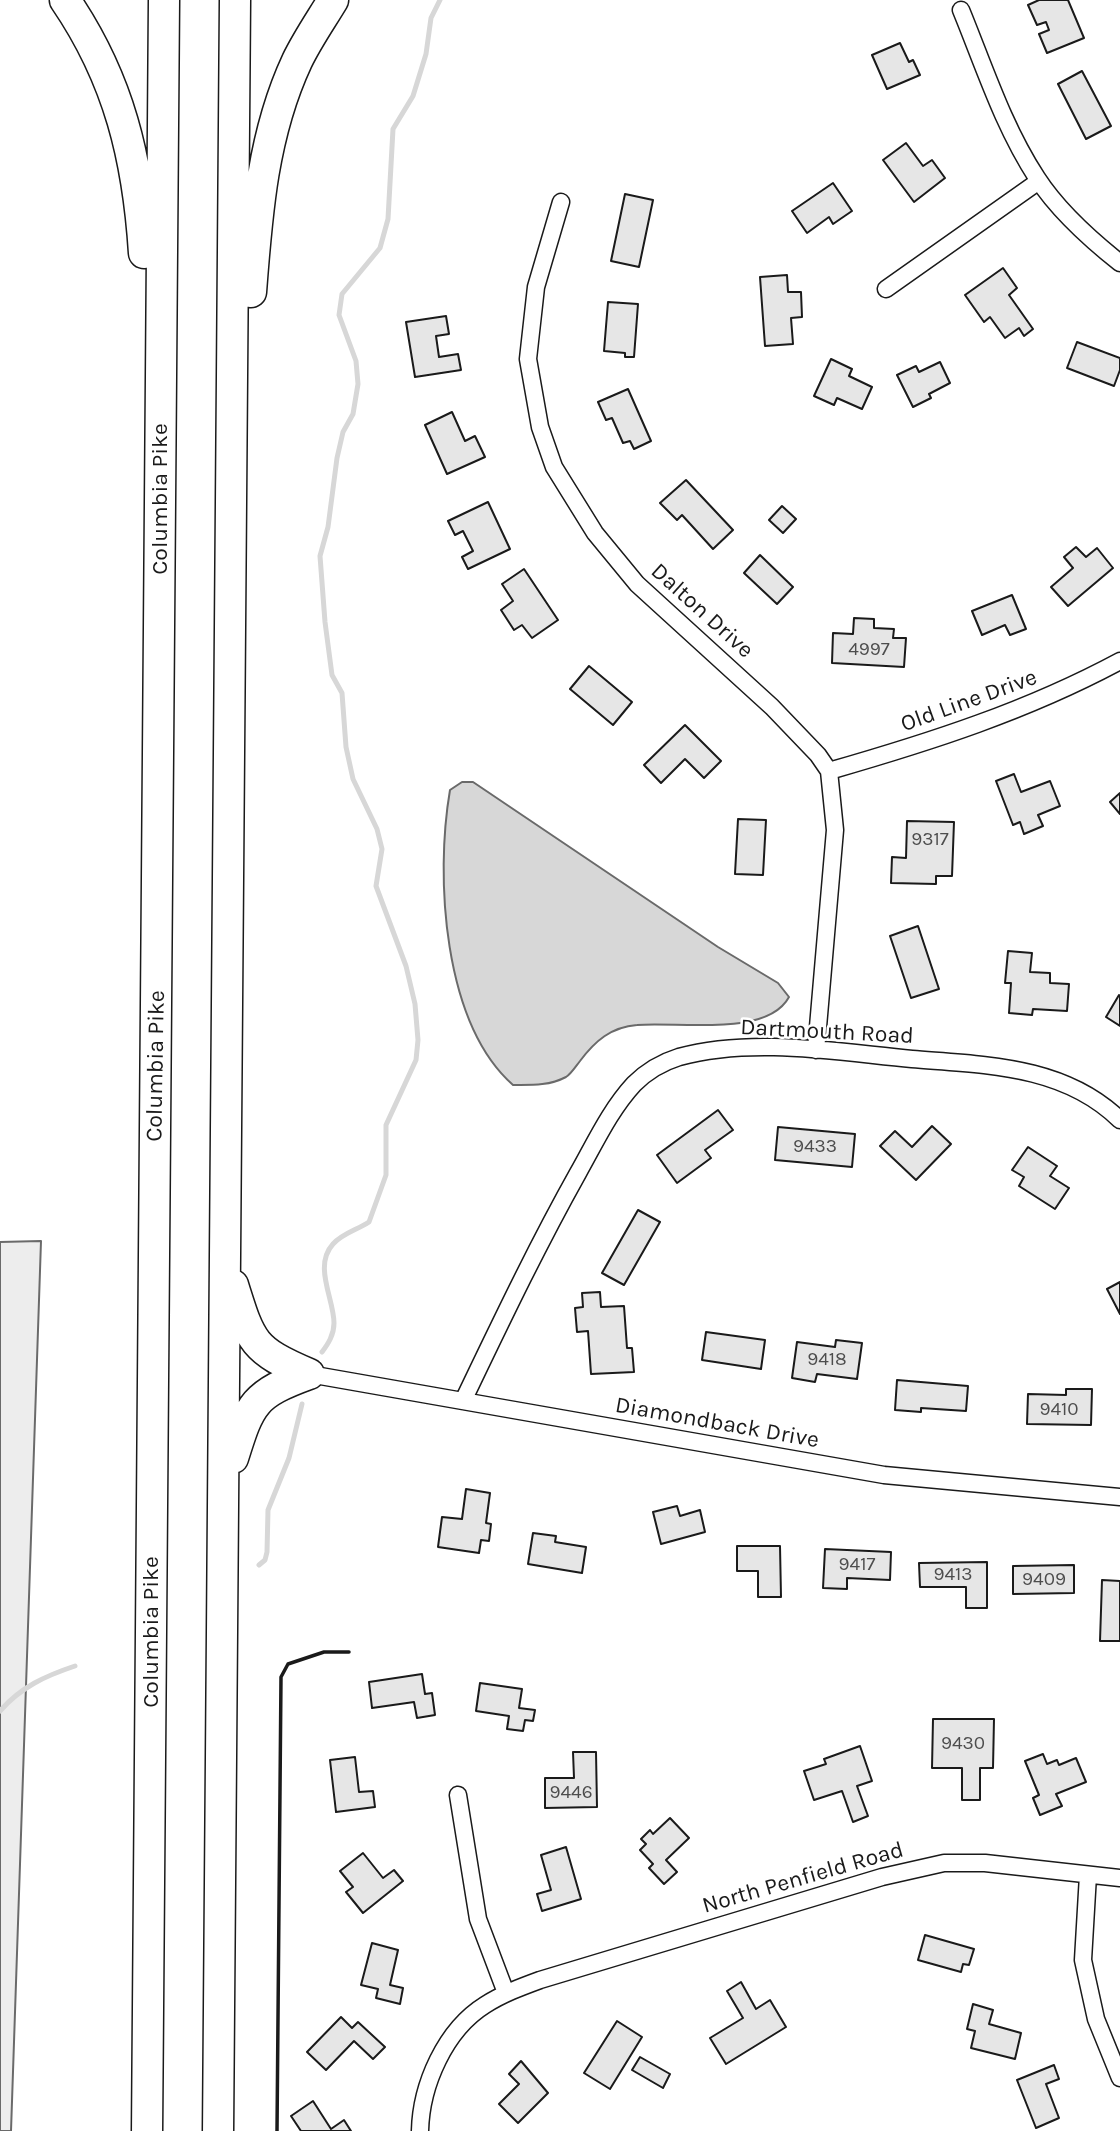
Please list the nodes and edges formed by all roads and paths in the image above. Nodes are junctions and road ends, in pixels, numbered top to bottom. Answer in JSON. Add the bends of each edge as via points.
{"nodes":[{"id":1,"x":65,"y":0,"type":"edge"},
{"id":2,"x":164,"y":0,"type":"edge"},
{"id":3,"x":235,"y":0,"type":"edge"},
{"id":4,"x":333,"y":0,"type":"edge"},
{"id":5,"x":961,"y":10,"type":"dead end"},
{"id":6,"x":1039,"y":181,"type":"junction"},
{"id":7,"x":561,"y":202,"type":"dead end"},
{"id":8,"x":1120,"y":263,"type":"edge"},
{"id":9,"x":887,"y":289,"type":"dead end"},
{"id":10,"x":160,"y":505,"type":"junction"},
{"id":11,"x":230,"y":599,"type":"junction"},
{"id":12,"x":1120,"y":661,"type":"edge"},
{"id":13,"x":828,"y":771,"type":"junction"},
{"id":14,"x":816,"y":1050,"type":"junction"},
{"id":15,"x":1120,"y":1120,"type":"edge"},
{"id":16,"x":226,"y":1259,"type":"junction"},
{"id":17,"x":309,"y":1374,"type":"junction"},
{"id":18,"x":463,"y":1401,"type":"junction"},
{"id":19,"x":223,"y":1492,"type":"junction"},
{"id":20,"x":1120,"y":1497,"type":"edge"},
{"id":21,"x":458,"y":1795,"type":"dead end"},
{"id":22,"x":1087,"y":1875,"type":"junction"},
{"id":23,"x":1120,"y":1878,"type":"edge"},
{"id":24,"x":506,"y":1993,"type":"junction"},
{"id":25,"x":1120,"y":2078,"type":"edge"},
{"id":26,"x":147,"y":2131,"type":"edge"},
{"id":27,"x":218,"y":2131,"type":"edge"},
{"id":28,"x":420,"y":2131,"type":"edge"}],
"edges":[{"from":1,"to":10,"type":"highway","via":[[104,68],[130,139],[137,178]]},
{"from":2,"to":10,"type":"highway","name":"Columbia Pike"},
{"from":3,"to":11,"type":"highway"},
{"from":4,"to":11,"type":"highway","via":[[298,58],[283,95],[261,181]]},
{"from":5,"to":6,"type":"street","via":[[1017,145]]},
{"from":6,"to":8,"type":"street"},
{"from":6,"to":9,"type":"street"},
{"from":7,"to":13,"type":"street","name":"Dalton Drive","via":[[536,288],[528,359],[540,427],[554,467],[587,522],[629,575],[772,707]]},
{"from":10,"to":26,"type":"highway","name":"Columbia Pike"},
{"from":11,"to":16,"type":"highway"},
{"from":12,"to":13,"type":"street","name":"Old Line Drive","via":[[1031,705],[926,744]]},
{"from":13,"to":14,"type":"street","via":[[835,830]]},
{"from":14,"to":15,"type":"street","name":"Dartmouth Road","via":[[1031,1072],[1080,1089]]},
{"from":14,"to":18,"type":"street","name":"Dartmouth Road","via":[[708,1052],[653,1068],[635,1083],[614,1108],[561,1202]]},
{"from":16,"to":17,"type":"highway","via":[[250,1336],[267,1354]]},
{"from":16,"to":19,"type":"highway"},
{"from":17,"to":18,"type":"street","name":"Diamondback Drive"},
{"from":17,"to":19,"type":"highway","via":[[279,1385],[253,1405]]},
{"from":18,"to":20,"type":"street","name":"Diamondback Drive","via":[[884,1475]]},
{"from":19,"to":27,"type":"highway"},
{"from":21,"to":24,"type":"street","via":[[478,1919]]},
{"from":22,"to":23,"type":"street","name":"North Penfield Road"},
{"from":22,"to":24,"type":"street","name":"North Penfield Road","via":[[985,1863],[916,1868]]},
{"from":22,"to":25,"type":"street","via":[[1083,1960],[1096,2019]]},
{"from":24,"to":28,"type":"street","name":"North Penfield Road","via":[[467,2019],[440,2057],[424,2096]]}]}
